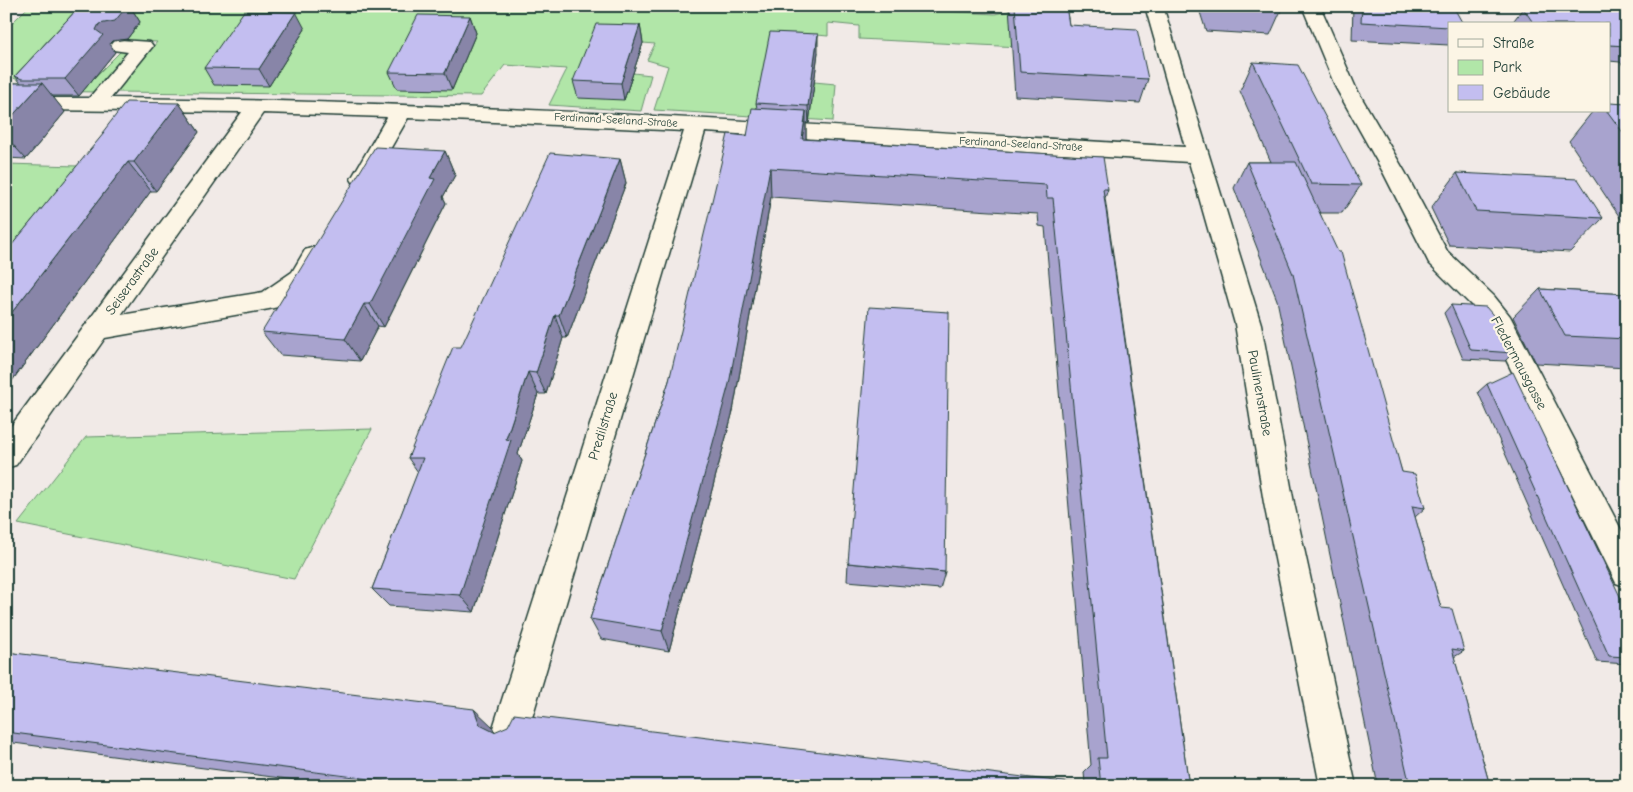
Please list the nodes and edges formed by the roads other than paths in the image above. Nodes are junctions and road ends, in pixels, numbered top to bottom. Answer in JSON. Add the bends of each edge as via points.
{"nodes":[{"id":1,"x":1154,"y":6,"type":"edge"},
{"id":2,"x":1311,"y":6,"type":"edge"},
{"id":3,"x":1592,"y":6,"type":"edge"},
{"id":4,"x":1627,"y":8,"type":"edge"},
{"id":5,"x":120,"y":46,"type":"dead end"},
{"id":6,"x":6,"y":92,"type":"edge"},
{"id":7,"x":6,"y":104,"type":"edge"},
{"id":8,"x":33,"y":104,"type":"junction"},
{"id":9,"x":94,"y":105,"type":"junction"},
{"id":10,"x":257,"y":106,"type":"junction"},
{"id":11,"x":402,"y":112,"type":"junction"},
{"id":12,"x":697,"y":124,"type":"junction"},
{"id":13,"x":1199,"y":155,"type":"junction"},
{"id":14,"x":351,"y":197,"type":"edge"},
{"id":15,"x":326,"y":238,"type":"edge"},
{"id":16,"x":97,"y":329,"type":"junction"},
{"id":17,"x":6,"y":456,"type":"edge"},
{"id":18,"x":1627,"y":573,"type":"edge"},
{"id":19,"x":511,"y":728,"type":"edge"},
{"id":20,"x":1338,"y":786,"type":"edge"}],
"edges":[{"from":1,"to":13,"type":"street","name":"Paulinenstraße"},
{"from":2,"to":18,"type":"street","name":"Fledermausgasse","via":[[1346,88],[1438,257],[1501,323]]},
{"from":3,"to":4,"type":"street"},
{"from":5,"to":9,"type":"street","via":[[142,46]]},
{"from":6,"to":8,"type":"street","name":"Ferdinand-Seeland-Straße"},
{"from":7,"to":8,"type":"street","name":"Ferdinand-Seeland-Straße"},
{"from":8,"to":9,"type":"street","name":"Ferdinand-Seeland-Straße"},
{"from":9,"to":10,"type":"street","name":"Ferdinand-Seeland-Straße"},
{"from":10,"to":11,"type":"street","name":"Ferdinand-Seeland-Straße"},
{"from":10,"to":16,"type":"street","name":"Seiserastraße"},
{"from":11,"to":12,"type":"street","name":"Ferdinand-Seeland-Straße"},
{"from":11,"to":14,"type":"street"},
{"from":12,"to":13,"type":"street","name":"Ferdinand-Seeland-Straße"},
{"from":12,"to":19,"type":"street","name":"Predilstraße"},
{"from":13,"to":20,"type":"street","name":"Paulinenstraße","via":[[1248,324],[1279,503]]},
{"from":15,"to":16,"type":"street","via":[[301,278],[269,300]]},
{"from":16,"to":17,"type":"street","name":"Seiserastraße"}]}
